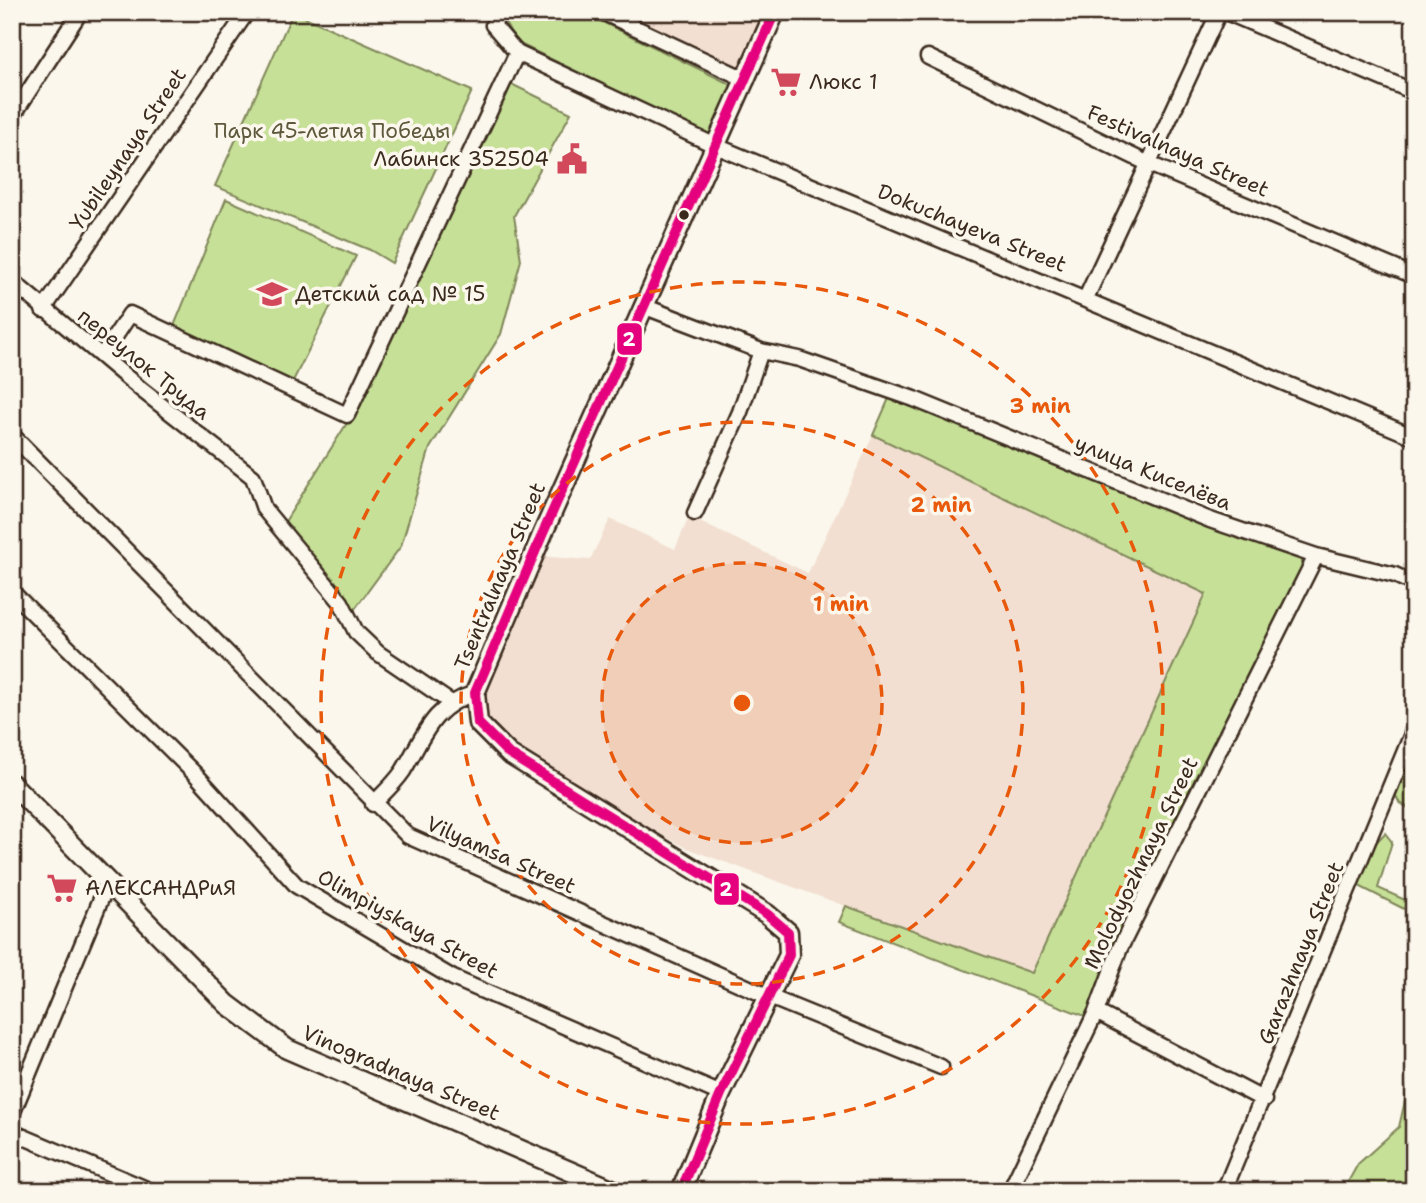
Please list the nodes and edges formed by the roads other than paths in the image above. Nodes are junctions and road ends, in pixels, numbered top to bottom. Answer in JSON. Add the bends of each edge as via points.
{"nodes":[{"id":1,"x":80,"y":12,"type":"edge"},
{"id":2,"x":247,"y":12,"type":"edge"},
{"id":3,"x":499,"y":12,"type":"edge"},
{"id":4,"x":602,"y":12,"type":"edge"},
{"id":5,"x":775,"y":12,"type":"edge"},
{"id":6,"x":1219,"y":12,"type":"edge"},
{"id":7,"x":1226,"y":12,"type":"edge"},
{"id":8,"x":517,"y":53,"type":"junction"},
{"id":9,"x":928,"y":57,"type":"dead end"},
{"id":10,"x":747,"y":80,"type":"junction"},
{"id":11,"x":1414,"y":92,"type":"edge"},
{"id":12,"x":12,"y":117,"type":"edge"},
{"id":13,"x":716,"y":146,"type":"junction"},
{"id":14,"x":1149,"y":164,"type":"junction"},
{"id":15,"x":1414,"y":276,"type":"edge"},
{"id":16,"x":12,"y":281,"type":"edge"},
{"id":17,"x":1086,"y":298,"type":"junction"},
{"id":18,"x":643,"y":306,"type":"junction"},
{"id":19,"x":43,"y":310,"type":"junction"},
{"id":20,"x":761,"y":351,"type":"junction"},
{"id":21,"x":102,"y":356,"type":"junction"},
{"id":22,"x":12,"y":435,"type":"edge"},
{"id":23,"x":1414,"y":437,"type":"edge"},
{"id":24,"x":695,"y":513,"type":"dead end"},
{"id":25,"x":1316,"y":556,"type":"junction"},
{"id":26,"x":1414,"y":584,"type":"edge"},
{"id":27,"x":12,"y":592,"type":"edge"},
{"id":28,"x":475,"y":693,"type":"junction"},
{"id":29,"x":450,"y":702,"type":"junction"},
{"id":30,"x":1414,"y":729,"type":"edge"},
{"id":31,"x":12,"y":784,"type":"edge"},
{"id":32,"x":373,"y":804,"type":"junction"},
{"id":33,"x":108,"y":882,"type":"junction"},
{"id":34,"x":767,"y":996,"type":"junction"},
{"id":35,"x":1096,"y":1012,"type":"junction"},
{"id":36,"x":941,"y":1067,"type":"dead end"},
{"id":37,"x":721,"y":1094,"type":"junction"},
{"id":38,"x":1264,"y":1100,"type":"junction"},
{"id":39,"x":12,"y":1114,"type":"edge"},
{"id":40,"x":12,"y":1132,"type":"edge"},
{"id":41,"x":152,"y":1191,"type":"edge"},
{"id":42,"x":616,"y":1191,"type":"edge"},
{"id":43,"x":681,"y":1191,"type":"edge"},
{"id":44,"x":1010,"y":1191,"type":"edge"},
{"id":45,"x":1224,"y":1191,"type":"edge"}],
"edges":[{"from":1,"to":12,"type":"street"},
{"from":2,"to":19,"type":"street","name":"Yubileynaya Street"},
{"from":3,"to":8,"type":"street","via":[[493,25]]},
{"from":4,"to":10,"type":"street"},
{"from":5,"to":10,"type":"street","name":"Tsentralnaya Street"},
{"from":6,"to":14,"type":"street"},
{"from":7,"to":11,"type":"street"},
{"from":8,"to":13,"type":"street","name":"Dokuchayeva Street"},
{"from":8,"to":21,"type":"street","via":[[347,415],[130,314]]},
{"from":9,"to":14,"type":"street","name":"Festivalnaya Street"},
{"from":10,"to":13,"type":"street","name":"Tsentralnaya Street"},
{"from":13,"to":17,"type":"street","name":"Dokuchayeva Street"},
{"from":13,"to":18,"type":"street","name":"Tsentralnaya Street"},
{"from":14,"to":15,"type":"street","name":"Festivalnaya Street"},
{"from":14,"to":17,"type":"street"},
{"from":16,"to":19,"type":"street","name":"переулок Труда"},
{"from":17,"to":23,"type":"street","name":"Dokuchayeva Street"},
{"from":18,"to":20,"type":"street","name":"улица Киселёва"},
{"from":18,"to":28,"type":"street","name":"Tsentralnaya Street"},
{"from":19,"to":21,"type":"street","name":"переулок Труда"},
{"from":20,"to":24,"type":"street","via":[[740,412]]},
{"from":20,"to":25,"type":"street","name":"улица Киселёва","via":[[799,359],[888,390],[1210,520]]},
{"from":21,"to":29,"type":"street","name":"переулок Труда","via":[[253,477],[264,509],[341,602],[356,632],[378,653]]},
{"from":22,"to":32,"type":"street","name":"Vilyamsa Street"},
{"from":25,"to":26,"type":"street","name":"улица Киселёва"},
{"from":25,"to":35,"type":"street","name":"Molodyozhnaya Street","via":[[1120,948]]},
{"from":27,"to":37,"type":"street","name":"Olimpiyskaya Street","via":[[198,777],[297,886],[453,978]]},
{"from":28,"to":29,"type":"street"},
{"from":28,"to":34,"type":"street","name":"Tsentralnaya Street","via":[[478,723],[509,754],[779,922],[788,932],[789,955]]},
{"from":29,"to":32,"type":"street","via":[[422,733],[401,775]]},
{"from":30,"to":38,"type":"street","name":"Garazhnaya Street"},
{"from":31,"to":33,"type":"street","name":"Vinogradnaya Street"},
{"from":32,"to":34,"type":"street","name":"Vilyamsa Street","via":[[408,836]]},
{"from":33,"to":39,"type":"street"},
{"from":33,"to":42,"type":"street","name":"Vinogradnaya Street","via":[[227,1004],[287,1049]]},
{"from":34,"to":36,"type":"street","name":"Vilyamsa Street"},
{"from":34,"to":37,"type":"street","name":"Tsentralnaya Street"},
{"from":35,"to":38,"type":"street"},
{"from":35,"to":44,"type":"street","name":"Molodyozhnaya Street"},
{"from":37,"to":43,"type":"street","name":"Tsentralnaya Street"},
{"from":38,"to":45,"type":"street","name":"Garazhnaya Street"},
{"from":40,"to":41,"type":"street"}]}
